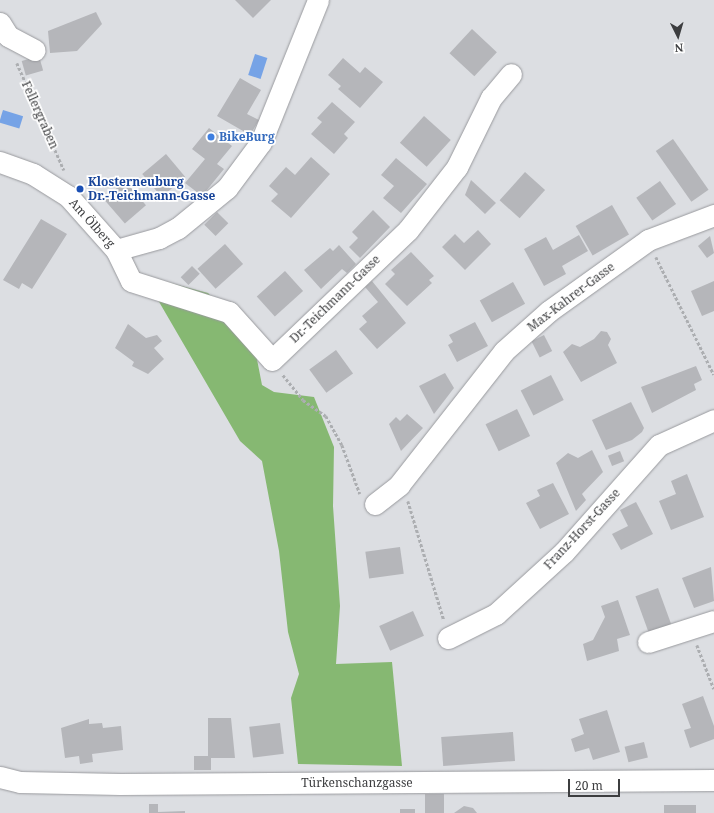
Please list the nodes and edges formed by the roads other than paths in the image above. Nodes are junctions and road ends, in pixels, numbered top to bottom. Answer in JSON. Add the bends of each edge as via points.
{"nodes":[{"id":1,"x":318,"y":0,"type":"edge"},
{"id":2,"x":4,"y":30,"type":"edge"},
{"id":3,"x":34,"y":50,"type":"dead end"},
{"id":4,"x":511,"y":74,"type":"dead end"},
{"id":5,"x":0,"y":162,"type":"edge"},
{"id":6,"x":714,"y":215,"type":"edge"},
{"id":7,"x":116,"y":250,"type":"junction"},
{"id":8,"x":714,"y":420,"type":"edge"},
{"id":9,"x":375,"y":504,"type":"road end"},
{"id":10,"x":714,"y":620,"type":"edge"},
{"id":11,"x":448,"y":638,"type":"road end"},
{"id":12,"x":648,"y":642,"type":"dead end"},
{"id":13,"x":0,"y":777,"type":"edge"},
{"id":14,"x":714,"y":780,"type":"edge"}],
"edges":[{"from":1,"to":7,"type":"street","name":"Am Ölberg","via":[[261,142],[227,188],[178,228],[159,238]]},
{"from":2,"to":3,"type":"street"},
{"from":4,"to":7,"type":"street","name":"Dr.-Teichmann-Gasse","via":[[491,98],[457,167],[408,230],[272,360],[229,312],[131,281]]},
{"from":5,"to":7,"type":"street","name":"Am Ölberg","via":[[33,174],[68,196]]},
{"from":6,"to":9,"type":"street","name":"Max-Kahrer-Gasse","via":[[648,240],[549,311],[504,351],[399,485]]},
{"from":8,"to":11,"type":"street","name":"Franz-Horst-Gasse","via":[[658,445],[564,552],[496,614]]},
{"from":10,"to":12,"type":"street"},
{"from":13,"to":14,"type":"street","name":"Türkenschanzgasse","via":[[20,782],[120,784]]}]}
